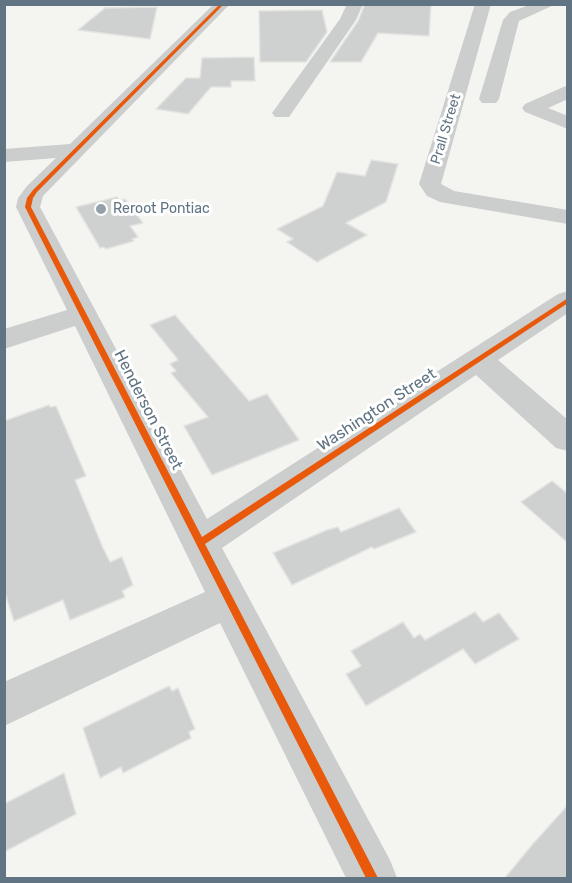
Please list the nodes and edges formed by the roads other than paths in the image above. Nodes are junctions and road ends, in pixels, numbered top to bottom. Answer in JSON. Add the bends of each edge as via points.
{"nodes":[{"id":1,"x":223,"y":4,"type":"edge"},
{"id":2,"x":355,"y":4,"type":"edge"},
{"id":3,"x":483,"y":4,"type":"edge"},
{"id":4,"x":549,"y":4,"type":"edge"},
{"id":5,"x":474,"y":34,"type":"junction"},
{"id":6,"x":507,"y":38,"type":"junction"},
{"id":7,"x":567,"y":91,"type":"edge"},
{"id":8,"x":456,"y":95,"type":"junction"},
{"id":9,"x":489,"y":99,"type":"junction"},
{"id":10,"x":532,"y":108,"type":"junction"},
{"id":11,"x":282,"y":112,"type":"dead end"},
{"id":12,"x":567,"y":123,"type":"edge"},
{"id":13,"x":76,"y":150,"type":"junction"},
{"id":14,"x":4,"y":156,"type":"edge"},
{"id":15,"x":567,"y":217,"type":"edge"},
{"id":16,"x":567,"y":300,"type":"edge"},
{"id":17,"x":83,"y":314,"type":"junction"},
{"id":18,"x":4,"y":339,"type":"edge"},
{"id":19,"x":477,"y":359,"type":"junction"},
{"id":20,"x":567,"y":439,"type":"edge"},
{"id":21,"x":201,"y":542,"type":"junction"},
{"id":22,"x":231,"y":599,"type":"junction"},
{"id":23,"x":4,"y":704,"type":"edge"},
{"id":24,"x":372,"y":879,"type":"edge"}],
"edges":[{"from":1,"to":13,"type":"street","name":"Henderson Street"},
{"from":2,"to":11,"type":"street","via":[[348,20]]},
{"from":3,"to":5,"type":"street","name":"Prall Street"},
{"from":4,"to":6,"type":"street","via":[[516,15]]},
{"from":5,"to":6,"type":"street"},
{"from":5,"to":8,"type":"street","name":"Prall Street"},
{"from":6,"to":9,"type":"street"},
{"from":7,"to":10,"type":"street"},
{"from":8,"to":9,"type":"street"},
{"from":8,"to":15,"type":"street","name":"Prall Street","via":[[430,180],[433,189],[452,198]]},
{"from":9,"to":10,"type":"street"},
{"from":10,"to":12,"type":"street"},
{"from":13,"to":14,"type":"street"},
{"from":13,"to":17,"type":"street","name":"Henderson Street","via":[[32,194],[28,204]]},
{"from":16,"to":19,"type":"street","name":"Washington Street"},
{"from":17,"to":18,"type":"street"},
{"from":17,"to":21,"type":"street","name":"Henderson Street"},
{"from":19,"to":20,"type":"street"},
{"from":19,"to":21,"type":"street","name":"Washington Street"},
{"from":21,"to":22,"type":"street","name":"Henderson Street"},
{"from":22,"to":23,"type":"street"},
{"from":22,"to":24,"type":"street","name":"Henderson Street"}]}
